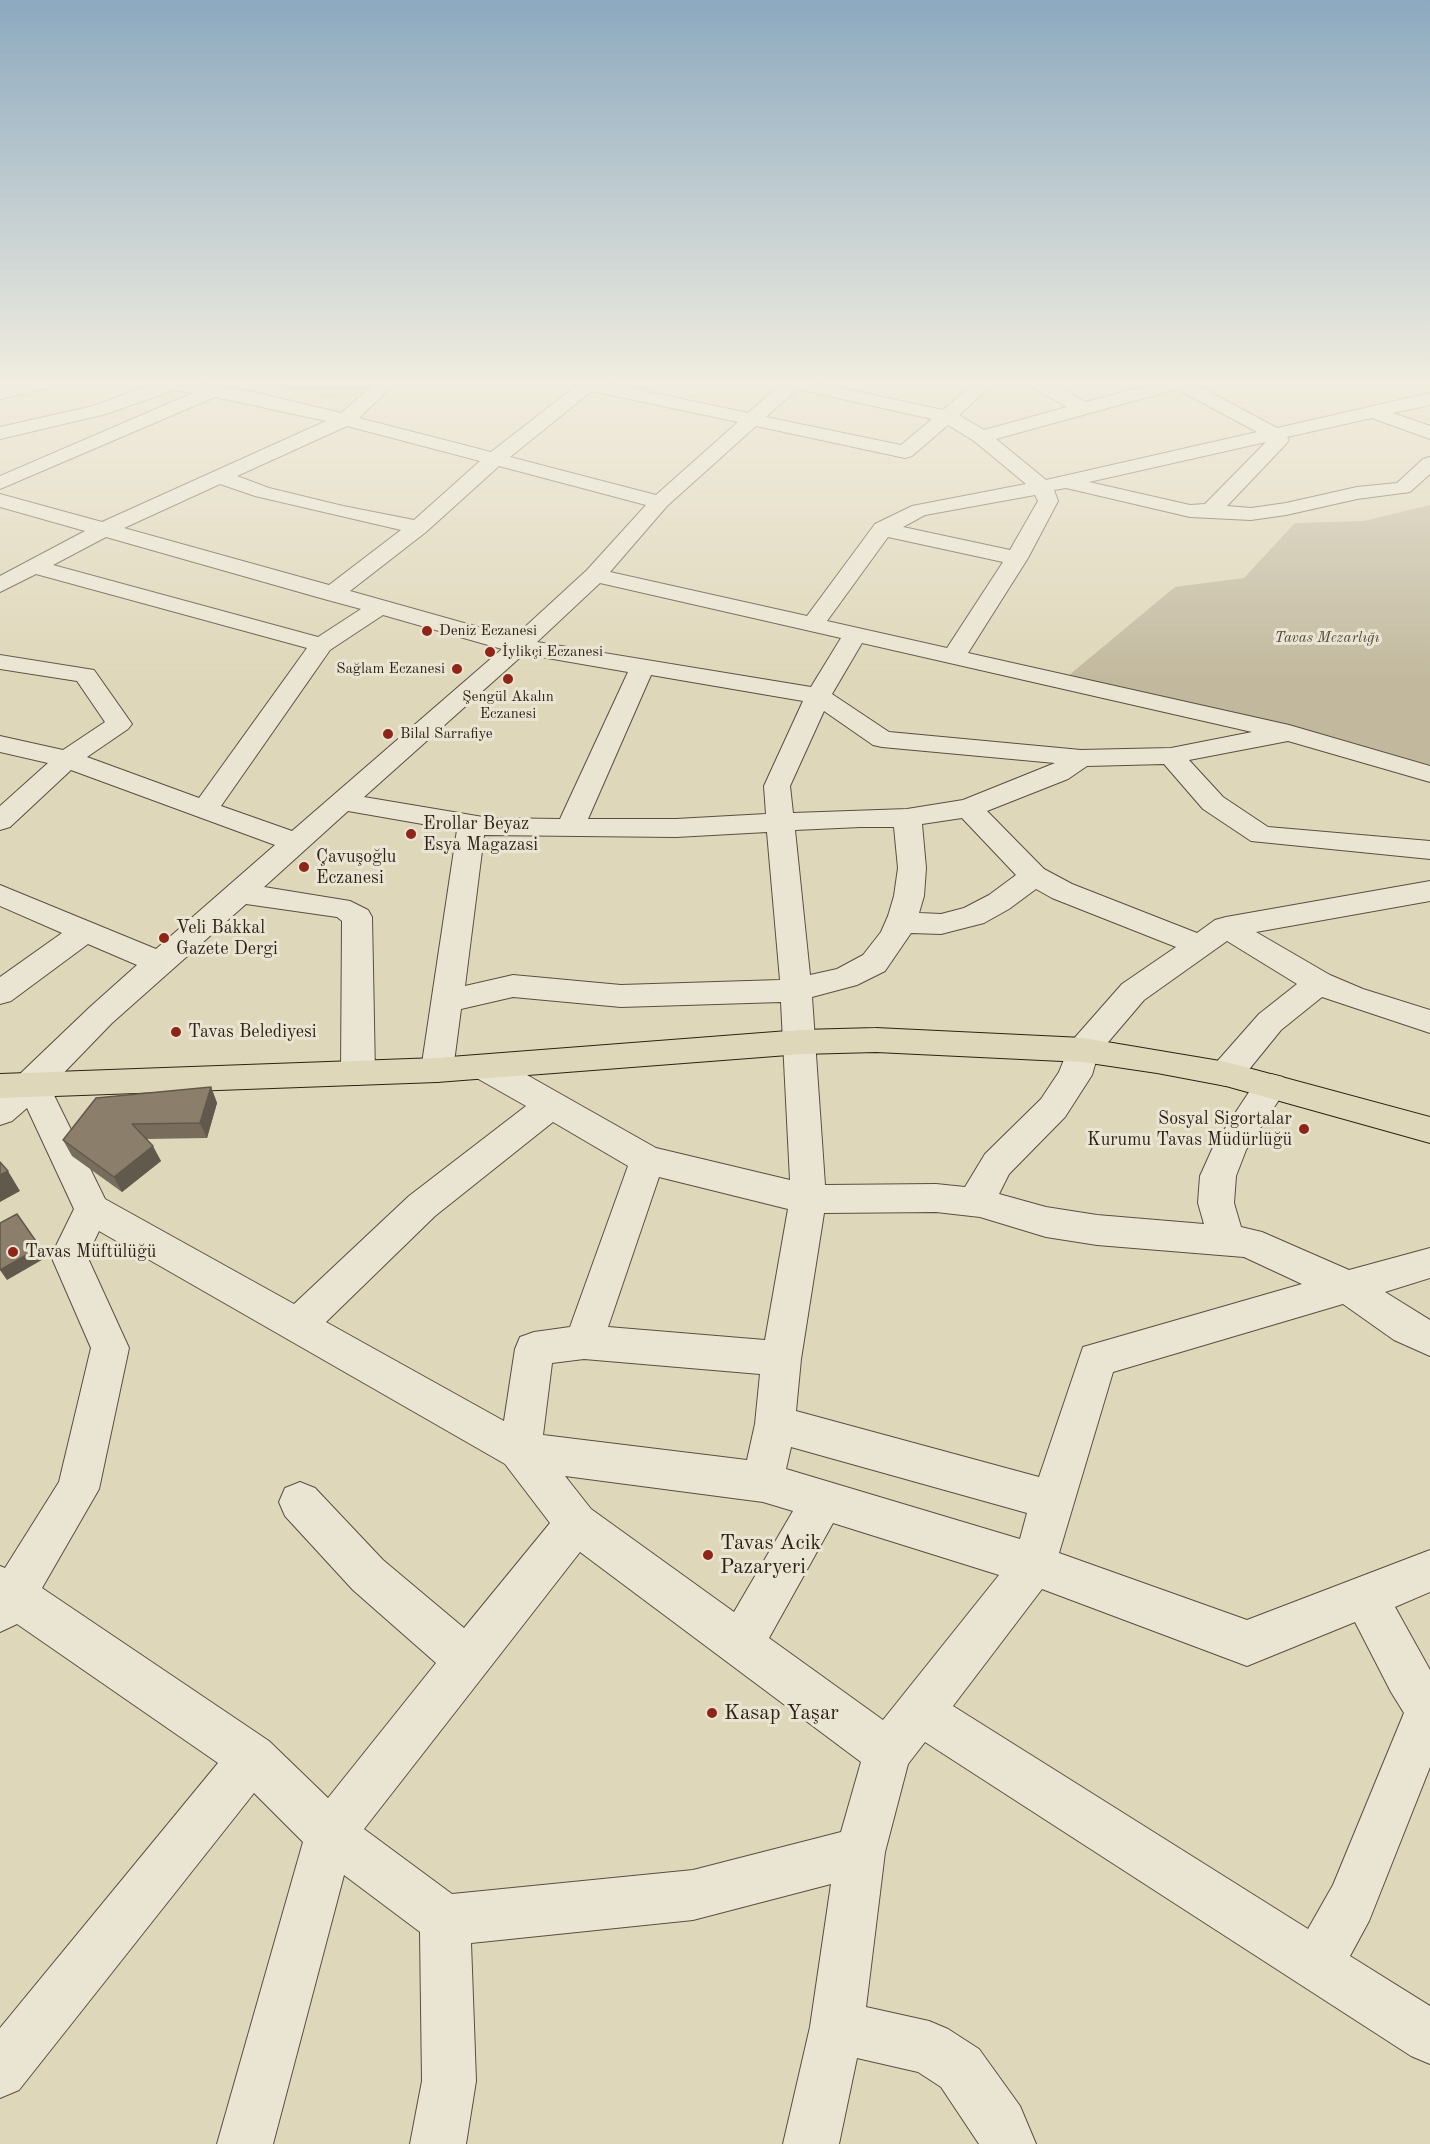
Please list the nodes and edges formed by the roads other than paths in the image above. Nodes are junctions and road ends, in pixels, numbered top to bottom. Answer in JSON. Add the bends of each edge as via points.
{"nodes":[{"id":1,"x":208,"y":482,"type":"edge"},
{"id":2,"x":234,"y":482,"type":"edge"},
{"id":3,"x":469,"y":482,"type":"edge"},
{"id":4,"x":586,"y":482,"type":"edge"},
{"id":5,"x":682,"y":482,"type":"edge"},
{"id":6,"x":1036,"y":482,"type":"edge"},
{"id":7,"x":1065,"y":482,"type":"edge"},
{"id":8,"x":1072,"y":482,"type":"edge"},
{"id":9,"x":1238,"y":482,"type":"edge"},
{"id":10,"x":1409,"y":482,"type":"edge"},
{"id":11,"x":1042,"y":487,"type":"junction"},
{"id":12,"x":0,"y":500,"type":"edge"},
{"id":13,"x":660,"y":501,"type":"junction"},
{"id":14,"x":1203,"y":510,"type":"junction"},
{"id":15,"x":418,"y":527,"type":"junction"},
{"id":16,"x":883,"y":529,"type":"junction"},
{"id":17,"x":102,"y":530,"type":"junction"},
{"id":18,"x":1017,"y":558,"type":"junction"},
{"id":19,"x":34,"y":567,"type":"junction"},
{"id":20,"x":595,"y":575,"type":"junction"},
{"id":21,"x":0,"y":585,"type":"edge"},
{"id":22,"x":332,"y":594,"type":"junction"},
{"id":23,"x":380,"y":607,"type":"junction"},
{"id":24,"x":813,"y":624,"type":"junction"},
{"id":25,"x":856,"y":634,"type":"junction"},
{"id":26,"x":322,"y":645,"type":"junction"},
{"id":27,"x":519,"y":646,"type":"junction"},
{"id":28,"x":954,"y":655,"type":"junction"},
{"id":29,"x":0,"y":662,"type":"edge"},
{"id":30,"x":643,"y":666,"type":"junction"},
{"id":31,"x":818,"y":696,"type":"junction"},
{"id":32,"x":1289,"y":733,"type":"junction"},
{"id":33,"x":0,"y":744,"type":"edge"},
{"id":34,"x":1171,"y":756,"type":"junction"},
{"id":35,"x":1081,"y":758,"type":"junction"},
{"id":36,"x":68,"y":759,"type":"junction"},
{"id":37,"x":1430,"y":774,"type":"edge"},
{"id":38,"x":342,"y":802,"type":"junction"},
{"id":39,"x":969,"y":808,"type":"junction"},
{"id":40,"x":205,"y":809,"type":"junction"},
{"id":41,"x":906,"y":818,"type":"junction"},
{"id":42,"x":0,"y":821,"type":"edge"},
{"id":43,"x":780,"y":823,"type":"junction"},
{"id":44,"x":472,"y":824,"type":"junction"},
{"id":45,"x":570,"y":827,"type":"junction"},
{"id":46,"x":296,"y":843,"type":"junction"},
{"id":47,"x":1430,"y":850,"type":"edge"},
{"id":48,"x":1034,"y":876,"type":"junction"},
{"id":49,"x":1430,"y":891,"type":"edge"},
{"id":50,"x":239,"y":893,"type":"junction"},
{"id":51,"x":0,"y":895,"type":"edge"},
{"id":52,"x":900,"y":922,"type":"junction"},
{"id":53,"x":1226,"y":927,"type":"junction"},
{"id":54,"x":85,"y":931,"type":"junction"},
{"id":55,"x":1199,"y":945,"type":"junction"},
{"id":56,"x":160,"y":963,"type":"junction"},
{"id":57,"x":1319,"y":983,"type":"junction"},
{"id":58,"x":796,"y":990,"type":"junction"},
{"id":59,"x":0,"y":993,"type":"edge"},
{"id":60,"x":447,"y":999,"type":"junction"},
{"id":61,"x":1430,"y":1022,"type":"edge"},
{"id":62,"x":801,"y":1042,"type":"junction"},
{"id":63,"x":1083,"y":1050,"type":"junction"},
{"id":64,"x":485,"y":1067,"type":"junction"},
{"id":65,"x":437,"y":1070,"type":"junction"},
{"id":66,"x":358,"y":1073,"type":"junction"},
{"id":67,"x":1226,"y":1074,"type":"junction"},
{"id":68,"x":16,"y":1085,"type":"edge"},
{"id":69,"x":1271,"y":1086,"type":"junction"},
{"id":70,"x":551,"y":1105,"type":"junction"},
{"id":71,"x":0,"y":1112,"type":"edge"},
{"id":72,"x":1430,"y":1130,"type":"edge"},
{"id":73,"x":646,"y":1160,"type":"junction"},
{"id":74,"x":808,"y":1199,"type":"junction"},
{"id":75,"x":980,"y":1203,"type":"junction"},
{"id":76,"x":92,"y":1209,"type":"junction"},
{"id":77,"x":1227,"y":1239,"type":"junction"},
{"id":78,"x":1430,"y":1263,"type":"edge"},
{"id":79,"x":1348,"y":1287,"type":"junction"},
{"id":80,"x":298,"y":1326,"type":"junction"},
{"id":81,"x":1430,"y":1339,"type":"edge"},
{"id":82,"x":584,"y":1342,"type":"junction"},
{"id":83,"x":781,"y":1359,"type":"junction"},
{"id":84,"x":775,"y":1424,"type":"junction"},
{"id":85,"x":520,"y":1451,"type":"junction"},
{"id":86,"x":763,"y":1482,"type":"junction"},
{"id":87,"x":823,"y":1500,"type":"junction"},
{"id":88,"x":1052,"y":1500,"type":"junction"},
{"id":89,"x":300,"y":1503,"type":"dead end"},
{"id":90,"x":576,"y":1523,"type":"junction"},
{"id":91,"x":1034,"y":1565,"type":"junction"},
{"id":92,"x":1430,"y":1571,"type":"edge"},
{"id":93,"x":1365,"y":1596,"type":"junction"},
{"id":94,"x":4,"y":1598,"type":"edge"},
{"id":95,"x":741,"y":1644,"type":"junction"},
{"id":96,"x":467,"y":1660,"type":"junction"},
{"id":97,"x":1430,"y":1710,"type":"edge"},
{"id":98,"x":920,"y":1712,"type":"junction"},
{"id":99,"x":886,"y":1752,"type":"junction"},
{"id":100,"x":252,"y":1758,"type":"junction"},
{"id":101,"x":330,"y":1834,"type":"junction"},
{"id":102,"x":860,"y":1852,"type":"junction"},
{"id":103,"x":444,"y":1920,"type":"junction"},
{"id":104,"x":1317,"y":1964,"type":"junction"},
{"id":105,"x":837,"y":2027,"type":"junction"},
{"id":106,"x":1430,"y":2037,"type":"edge"},
{"id":107,"x":0,"y":2071,"type":"edge"},
{"id":108,"x":245,"y":2144,"type":"edge"},
{"id":109,"x":438,"y":2144,"type":"edge"},
{"id":110,"x":811,"y":2144,"type":"edge"},
{"id":111,"x":1008,"y":2144,"type":"edge"}],
"edges":[{"from":1,"to":17,"type":"street"},
{"from":2,"to":15,"type":"street","via":[[274,495]]},
{"from":3,"to":15,"type":"street"},
{"from":4,"to":13,"type":"street"},
{"from":5,"to":13,"type":"street"},
{"from":6,"to":11,"type":"street"},
{"from":7,"to":11,"type":"street"},
{"from":8,"to":14,"type":"street","via":[[1190,511]]},
{"from":9,"to":14,"type":"street","via":[[1213,508]]},
{"from":10,"to":14,"type":"street","via":[[1403,488],[1251,514]]},
{"from":11,"to":16,"type":"street","via":[[919,510]]},
{"from":11,"to":18,"type":"street","via":[[1048,501]]},
{"from":12,"to":17,"type":"street"},
{"from":13,"to":20,"type":"street"},
{"from":15,"to":22,"type":"street"},
{"from":16,"to":18,"type":"street"},
{"from":16,"to":24,"type":"street"},
{"from":17,"to":19,"type":"street"},
{"from":17,"to":22,"type":"street"},
{"from":18,"to":28,"type":"street"},
{"from":19,"to":21,"type":"street"},
{"from":19,"to":26,"type":"street"},
{"from":20,"to":24,"type":"street"},
{"from":20,"to":27,"type":"street"},
{"from":22,"to":23,"type":"street"},
{"from":23,"to":26,"type":"street"},
{"from":23,"to":27,"type":"street"},
{"from":24,"to":25,"type":"street"},
{"from":25,"to":28,"type":"street"},
{"from":25,"to":31,"type":"street"},
{"from":26,"to":40,"type":"street"},
{"from":27,"to":30,"type":"street"},
{"from":27,"to":38,"type":"street"},
{"from":28,"to":32,"type":"street"},
{"from":29,"to":36,"type":"street","via":[[85,675],[120,724]]},
{"from":30,"to":31,"type":"street"},
{"from":30,"to":45,"type":"street"},
{"from":31,"to":35,"type":"street","via":[[882,739]]},
{"from":31,"to":43,"type":"street","via":[[777,786]]},
{"from":32,"to":34,"type":"street"},
{"from":32,"to":37,"type":"street"},
{"from":33,"to":36,"type":"street"},
{"from":34,"to":35,"type":"street"},
{"from":34,"to":47,"type":"street","via":[[1213,803],[1261,835]]},
{"from":35,"to":39,"type":"street","via":[[1059,773]]},
{"from":36,"to":40,"type":"street"},
{"from":36,"to":42,"type":"street"},
{"from":38,"to":44,"type":"street"},
{"from":38,"to":46,"type":"street"},
{"from":39,"to":41,"type":"street"},
{"from":39,"to":48,"type":"street"},
{"from":40,"to":46,"type":"street"},
{"from":41,"to":43,"type":"street"},
{"from":41,"to":52,"type":"street","via":[[912,868],[909,896]]},
{"from":43,"to":45,"type":"street","via":[[676,828]]},
{"from":43,"to":58,"type":"street"},
{"from":44,"to":45,"type":"street"},
{"from":44,"to":60,"type":"street"},
{"from":46,"to":50,"type":"street"},
{"from":48,"to":52,"type":"street","via":[[973,916],[941,924]]},
{"from":48,"to":55,"type":"street","via":[[1062,891]]},
{"from":49,"to":53,"type":"street"},
{"from":50,"to":56,"type":"street"},
{"from":50,"to":66,"type":"street","via":[[347,910],[357,917]]},
{"from":51,"to":54,"type":"street"},
{"from":52,"to":58,"type":"street","via":[[874,963],[846,977]]},
{"from":53,"to":55,"type":"street"},
{"from":53,"to":57,"type":"street"},
{"from":54,"to":56,"type":"street"},
{"from":54,"to":59,"type":"street"},
{"from":55,"to":63,"type":"street","via":[[1133,992]]},
{"from":56,"to":68,"type":"street"},
{"from":57,"to":61,"type":"street"},
{"from":57,"to":67,"type":"street","via":[[1270,1022]]},
{"from":58,"to":60,"type":"street","via":[[621,996],[513,986]]},
{"from":58,"to":62,"type":"street"},
{"from":60,"to":65,"type":"street"},
{"from":62,"to":63,"type":"main road","via":[[876,1040]]},
{"from":62,"to":64,"type":"main road"},
{"from":62,"to":74,"type":"street"},
{"from":63,"to":67,"type":"main road"},
{"from":63,"to":75,"type":"street","via":[[1066,1092],[997,1164],[981,1191]]},
{"from":64,"to":65,"type":"main road"},
{"from":64,"to":70,"type":"street"},
{"from":65,"to":66,"type":"main road"},
{"from":66,"to":68,"type":"main road"},
{"from":67,"to":69,"type":"main road"},
{"from":68,"to":71,"type":"street"},
{"from":68,"to":76,"type":"street"},
{"from":69,"to":72,"type":"main road"},
{"from":69,"to":77,"type":"street","via":[[1231,1145],[1218,1176],[1216,1203]]},
{"from":70,"to":73,"type":"street"},
{"from":70,"to":80,"type":"street","via":[[422,1206]]},
{"from":73,"to":74,"type":"street"},
{"from":73,"to":82,"type":"street"},
{"from":74,"to":75,"type":"street","via":[[936,1198]]},
{"from":74,"to":83,"type":"street"},
{"from":75,"to":77,"type":"street","via":[[1046,1222],[1097,1230]]},
{"from":76,"to":80,"type":"street"},
{"from":76,"to":94,"type":"street","via":[[69,1256],[110,1348],[78,1489]]},
{"from":77,"to":79,"type":"street","via":[[1249,1243]]},
{"from":78,"to":79,"type":"street"},
{"from":79,"to":81,"type":"street"},
{"from":79,"to":88,"type":"street","via":[[1097,1359]]},
{"from":80,"to":85,"type":"street"},
{"from":82,"to":83,"type":"street"},
{"from":82,"to":85,"type":"street","via":[[534,1349]]},
{"from":83,"to":84,"type":"street"},
{"from":84,"to":86,"type":"street"},
{"from":84,"to":88,"type":"street"},
{"from":85,"to":86,"type":"street"},
{"from":85,"to":90,"type":"street"},
{"from":86,"to":87,"type":"street"},
{"from":87,"to":91,"type":"street"},
{"from":87,"to":95,"type":"street"},
{"from":88,"to":91,"type":"street"},
{"from":89,"to":96,"type":"street","via":[[368,1575]]},
{"from":90,"to":95,"type":"street"},
{"from":90,"to":96,"type":"street"},
{"from":91,"to":93,"type":"street","via":[[1247,1644]]},
{"from":91,"to":98,"type":"street"},
{"from":92,"to":93,"type":"street"},
{"from":93,"to":97,"type":"street","via":[[1407,1676]]},
{"from":94,"to":100,"type":"street"},
{"from":95,"to":99,"type":"street"},
{"from":96,"to":101,"type":"street"},
{"from":97,"to":104,"type":"street","via":[[1351,1902]]},
{"from":98,"to":99,"type":"street"},
{"from":98,"to":104,"type":"street"},
{"from":99,"to":102,"type":"street"},
{"from":100,"to":101,"type":"street"},
{"from":100,"to":107,"type":"street"},
{"from":101,"to":103,"type":"street"},
{"from":101,"to":108,"type":"street"},
{"from":102,"to":103,"type":"street","via":[[693,1896]]},
{"from":102,"to":105,"type":"street"},
{"from":103,"to":109,"type":"street","via":[[449,2081]]},
{"from":104,"to":106,"type":"street"},
{"from":105,"to":110,"type":"street"},
{"from":105,"to":111,"type":"street","via":[[929,2048],[960,2068]]}]}
